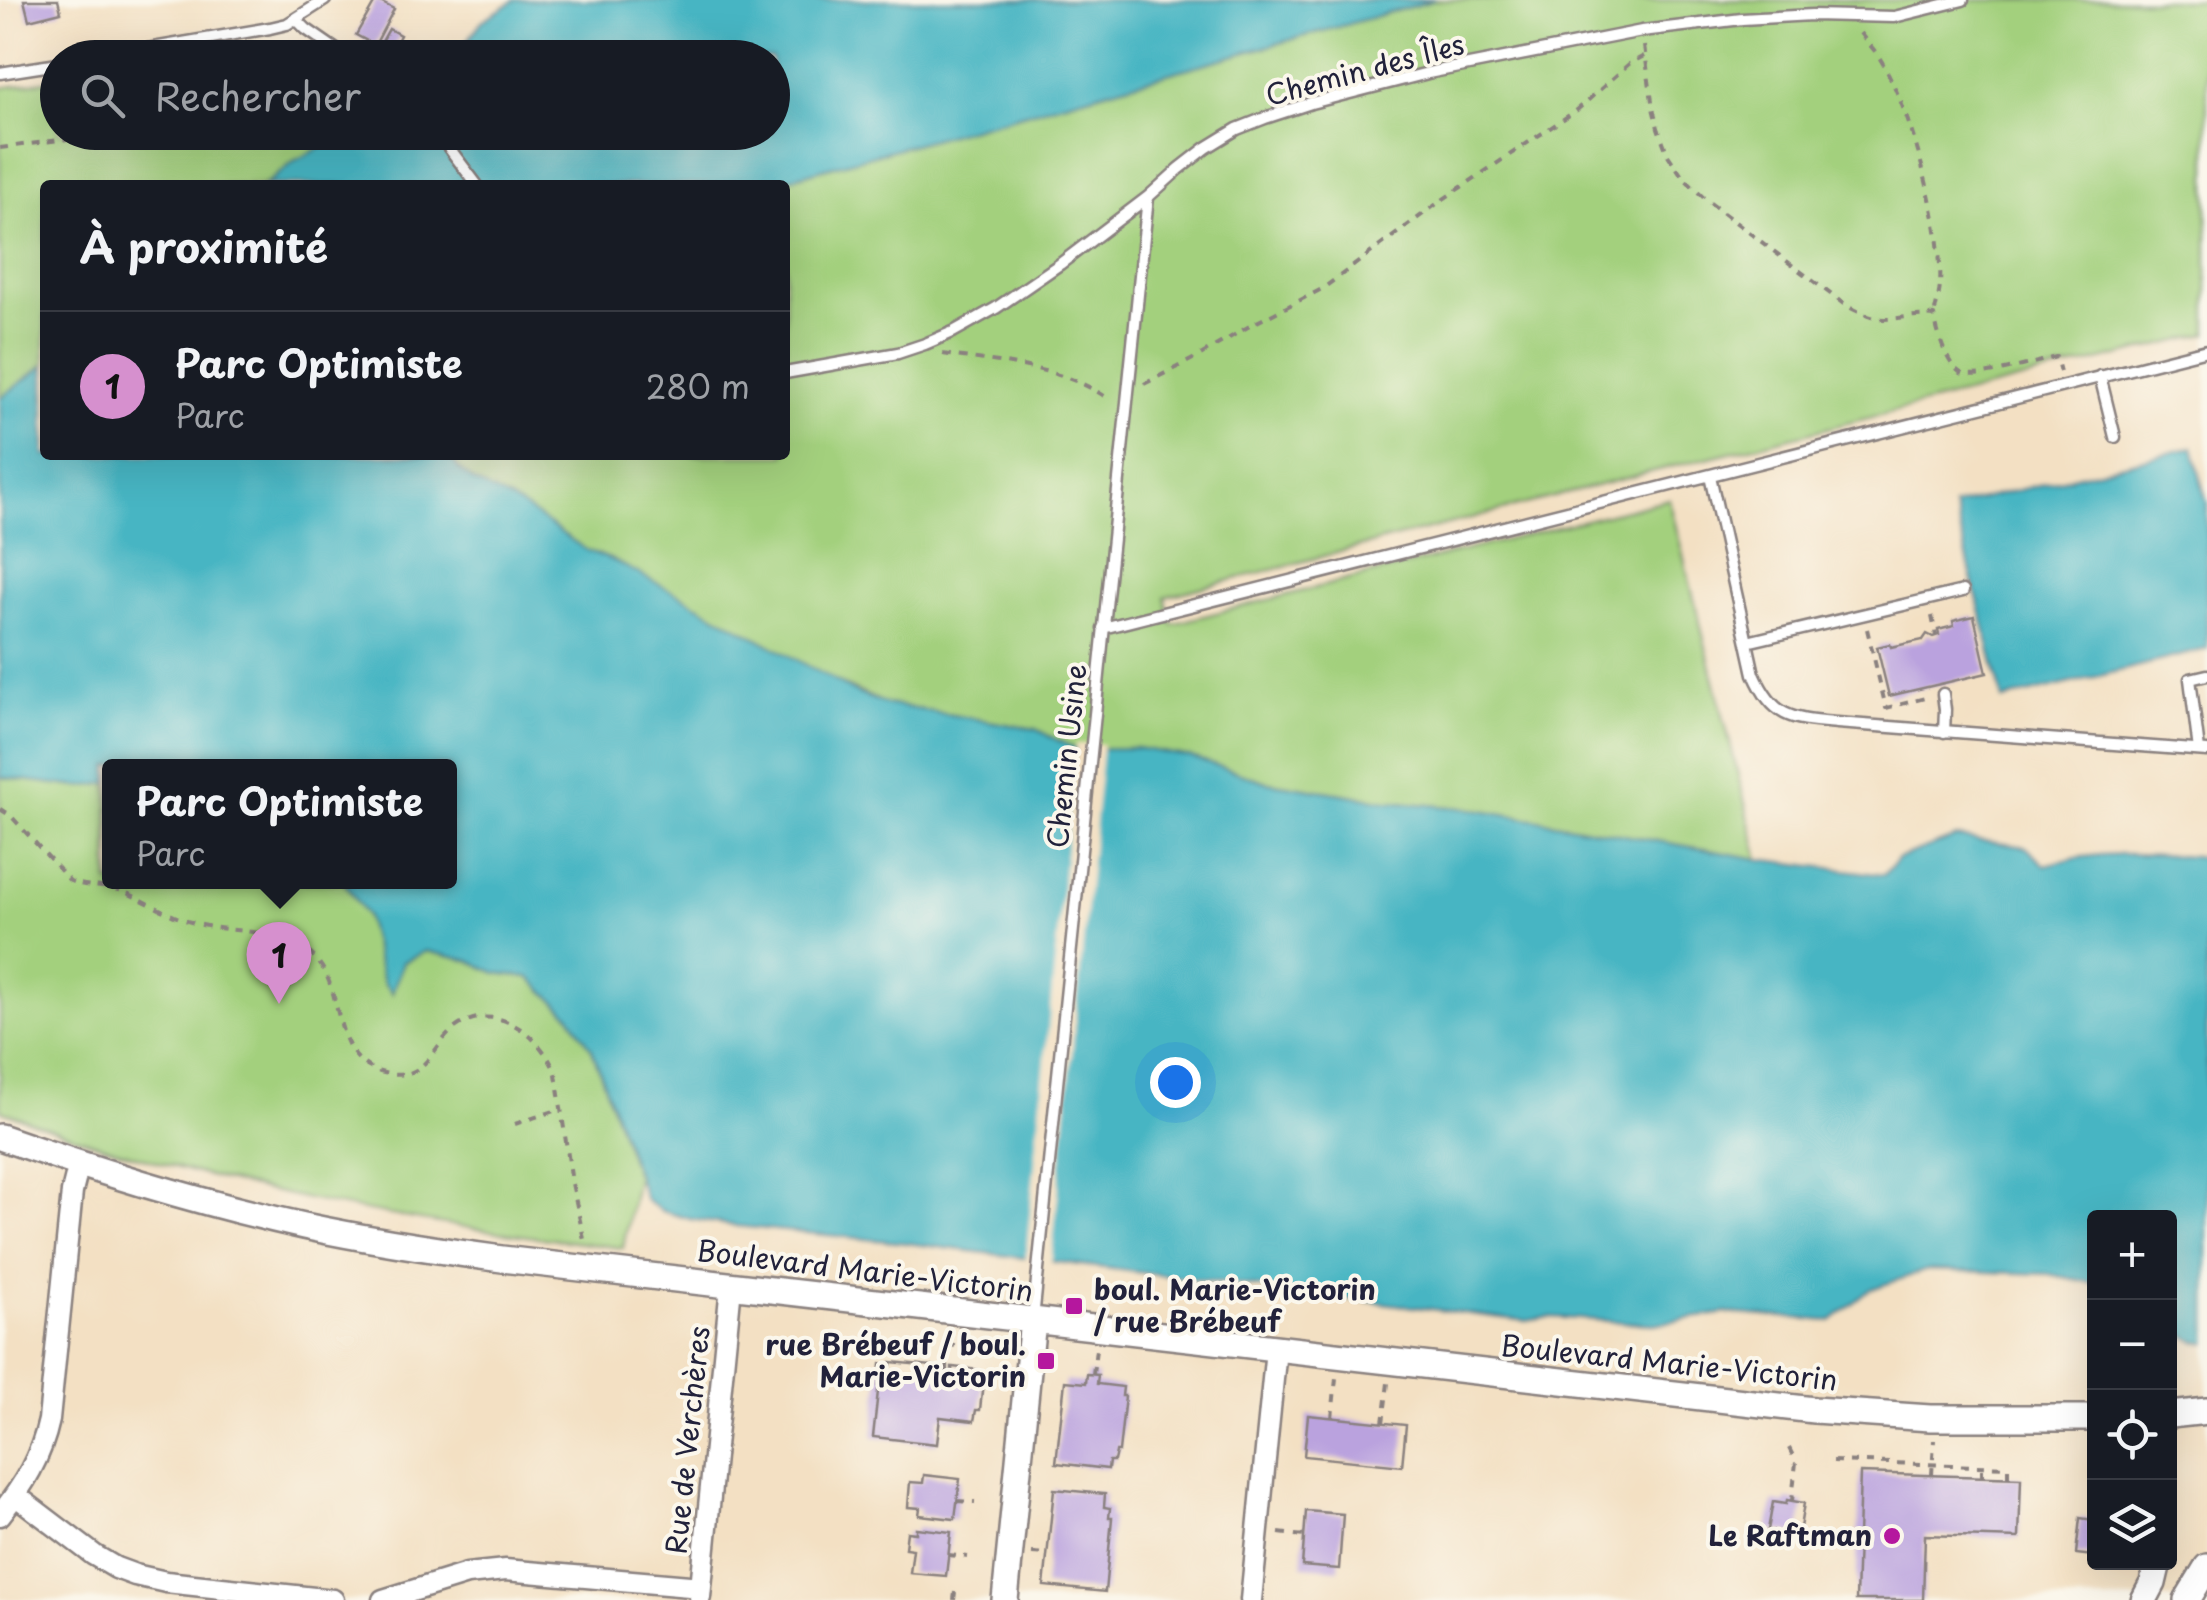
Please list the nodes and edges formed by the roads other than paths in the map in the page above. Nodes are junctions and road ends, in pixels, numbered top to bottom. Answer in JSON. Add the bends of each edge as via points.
{"nodes":[{"id":1,"x":324,"y":0,"type":"edge"},
{"id":2,"x":1963,"y":0,"type":"edge"},
{"id":3,"x":296,"y":19,"type":"junction"},
{"id":4,"x":200,"y":40,"type":"edge"},
{"id":5,"x":321,"y":40,"type":"edge"},
{"id":6,"x":40,"y":67,"type":"edge"},
{"id":7,"x":0,"y":73,"type":"edge"},
{"id":8,"x":450,"y":150,"type":"edge"},
{"id":9,"x":472,"y":180,"type":"edge"},
{"id":10,"x":1148,"y":198,"type":"junction"},
{"id":11,"x":2207,"y":350,"type":"edge"},
{"id":12,"x":790,"y":372,"type":"edge"},
{"id":13,"x":2100,"y":376,"type":"junction"},
{"id":14,"x":2115,"y":437,"type":"dead end"},
{"id":15,"x":1710,"y":476,"type":"junction"},
{"id":16,"x":1963,"y":591,"type":"dead end"},
{"id":17,"x":1103,"y":628,"type":"junction"},
{"id":18,"x":1747,"y":642,"type":"junction"},
{"id":19,"x":2207,"y":675,"type":"edge"},
{"id":20,"x":1943,"y":694,"type":"road end"},
{"id":21,"x":1944,"y":732,"type":"junction"},
{"id":22,"x":2203,"y":751,"type":"edge"},
{"id":23,"x":0,"y":1137,"type":"edge"},
{"id":24,"x":79,"y":1164,"type":"junction"},
{"id":25,"x":731,"y":1286,"type":"junction"},
{"id":26,"x":1033,"y":1320,"type":"junction"},
{"id":27,"x":1276,"y":1349,"type":"junction"},
{"id":28,"x":2207,"y":1411,"type":"edge"},
{"id":29,"x":2177,"y":1413,"type":"edge"},
{"id":30,"x":2087,"y":1418,"type":"edge"},
{"id":31,"x":15,"y":1495,"type":"junction"},
{"id":32,"x":0,"y":1514,"type":"edge"},
{"id":33,"x":2207,"y":1567,"type":"edge"},
{"id":34,"x":2156,"y":1570,"type":"edge"},
{"id":35,"x":701,"y":1593,"type":"edge"},
{"id":36,"x":334,"y":1600,"type":"edge"},
{"id":37,"x":382,"y":1600,"type":"edge"},
{"id":38,"x":1005,"y":1600,"type":"edge"},
{"id":39,"x":1251,"y":1600,"type":"edge"},
{"id":40,"x":2144,"y":1600,"type":"edge"},
{"id":41,"x":2187,"y":1600,"type":"edge"}],
"edges":[{"from":1,"to":3,"type":"lane"},
{"from":2,"to":10,"type":"lane","name":"Chemin des Îles","via":[[1894,16],[1742,19],[1642,31],[1428,73],[1237,130]]},
{"from":3,"to":4,"type":"lane"},
{"from":3,"to":5,"type":"lane"},
{"from":6,"to":7,"type":"lane"},
{"from":8,"to":9,"type":"lane"},
{"from":10,"to":12,"type":"lane","name":"Chemin des Îles","via":[[953,332],[898,353]]},
{"from":10,"to":17,"type":"lane","name":"Chemin Usine"},
{"from":11,"to":13,"type":"lane"},
{"from":13,"to":14,"type":"lane"},
{"from":13,"to":15,"type":"lane"},
{"from":15,"to":17,"type":"lane"},
{"from":15,"to":18,"type":"lane"},
{"from":16,"to":18,"type":"lane"},
{"from":17,"to":26,"type":"lane","name":"Chemin Usine"},
{"from":18,"to":21,"type":"lane","via":[[1763,695],[1786,716]]},
{"from":19,"to":22,"type":"lane","via":[[2190,679]]},
{"from":20,"to":21,"type":"lane"},
{"from":21,"to":22,"type":"lane"},
{"from":23,"to":24,"type":"street","name":"Boulevard Marie-Victorin"},
{"from":24,"to":25,"type":"street","name":"Boulevard Marie-Victorin","via":[[258,1216],[373,1240]]},
{"from":24,"to":31,"type":"street","via":[[49,1420],[32,1470]]},
{"from":25,"to":26,"type":"street","name":"Boulevard Marie-Victorin"},
{"from":25,"to":35,"type":"street","name":"Rue de Verchères"},
{"from":26,"to":27,"type":"street","name":"Boulevard Marie-Victorin"},
{"from":26,"to":38,"type":"street"},
{"from":27,"to":30,"type":"street","name":"Boulevard Marie-Victorin","via":[[1828,1412]]},
{"from":27,"to":39,"type":"street"},
{"from":28,"to":29,"type":"street"},
{"from":31,"to":32,"type":"street"},
{"from":31,"to":36,"type":"street","via":[[94,1555],[135,1575]]},
{"from":33,"to":41,"type":"street"},
{"from":34,"to":40,"type":"street"},
{"from":35,"to":37,"type":"street","via":[[505,1570],[466,1574]]}]}
